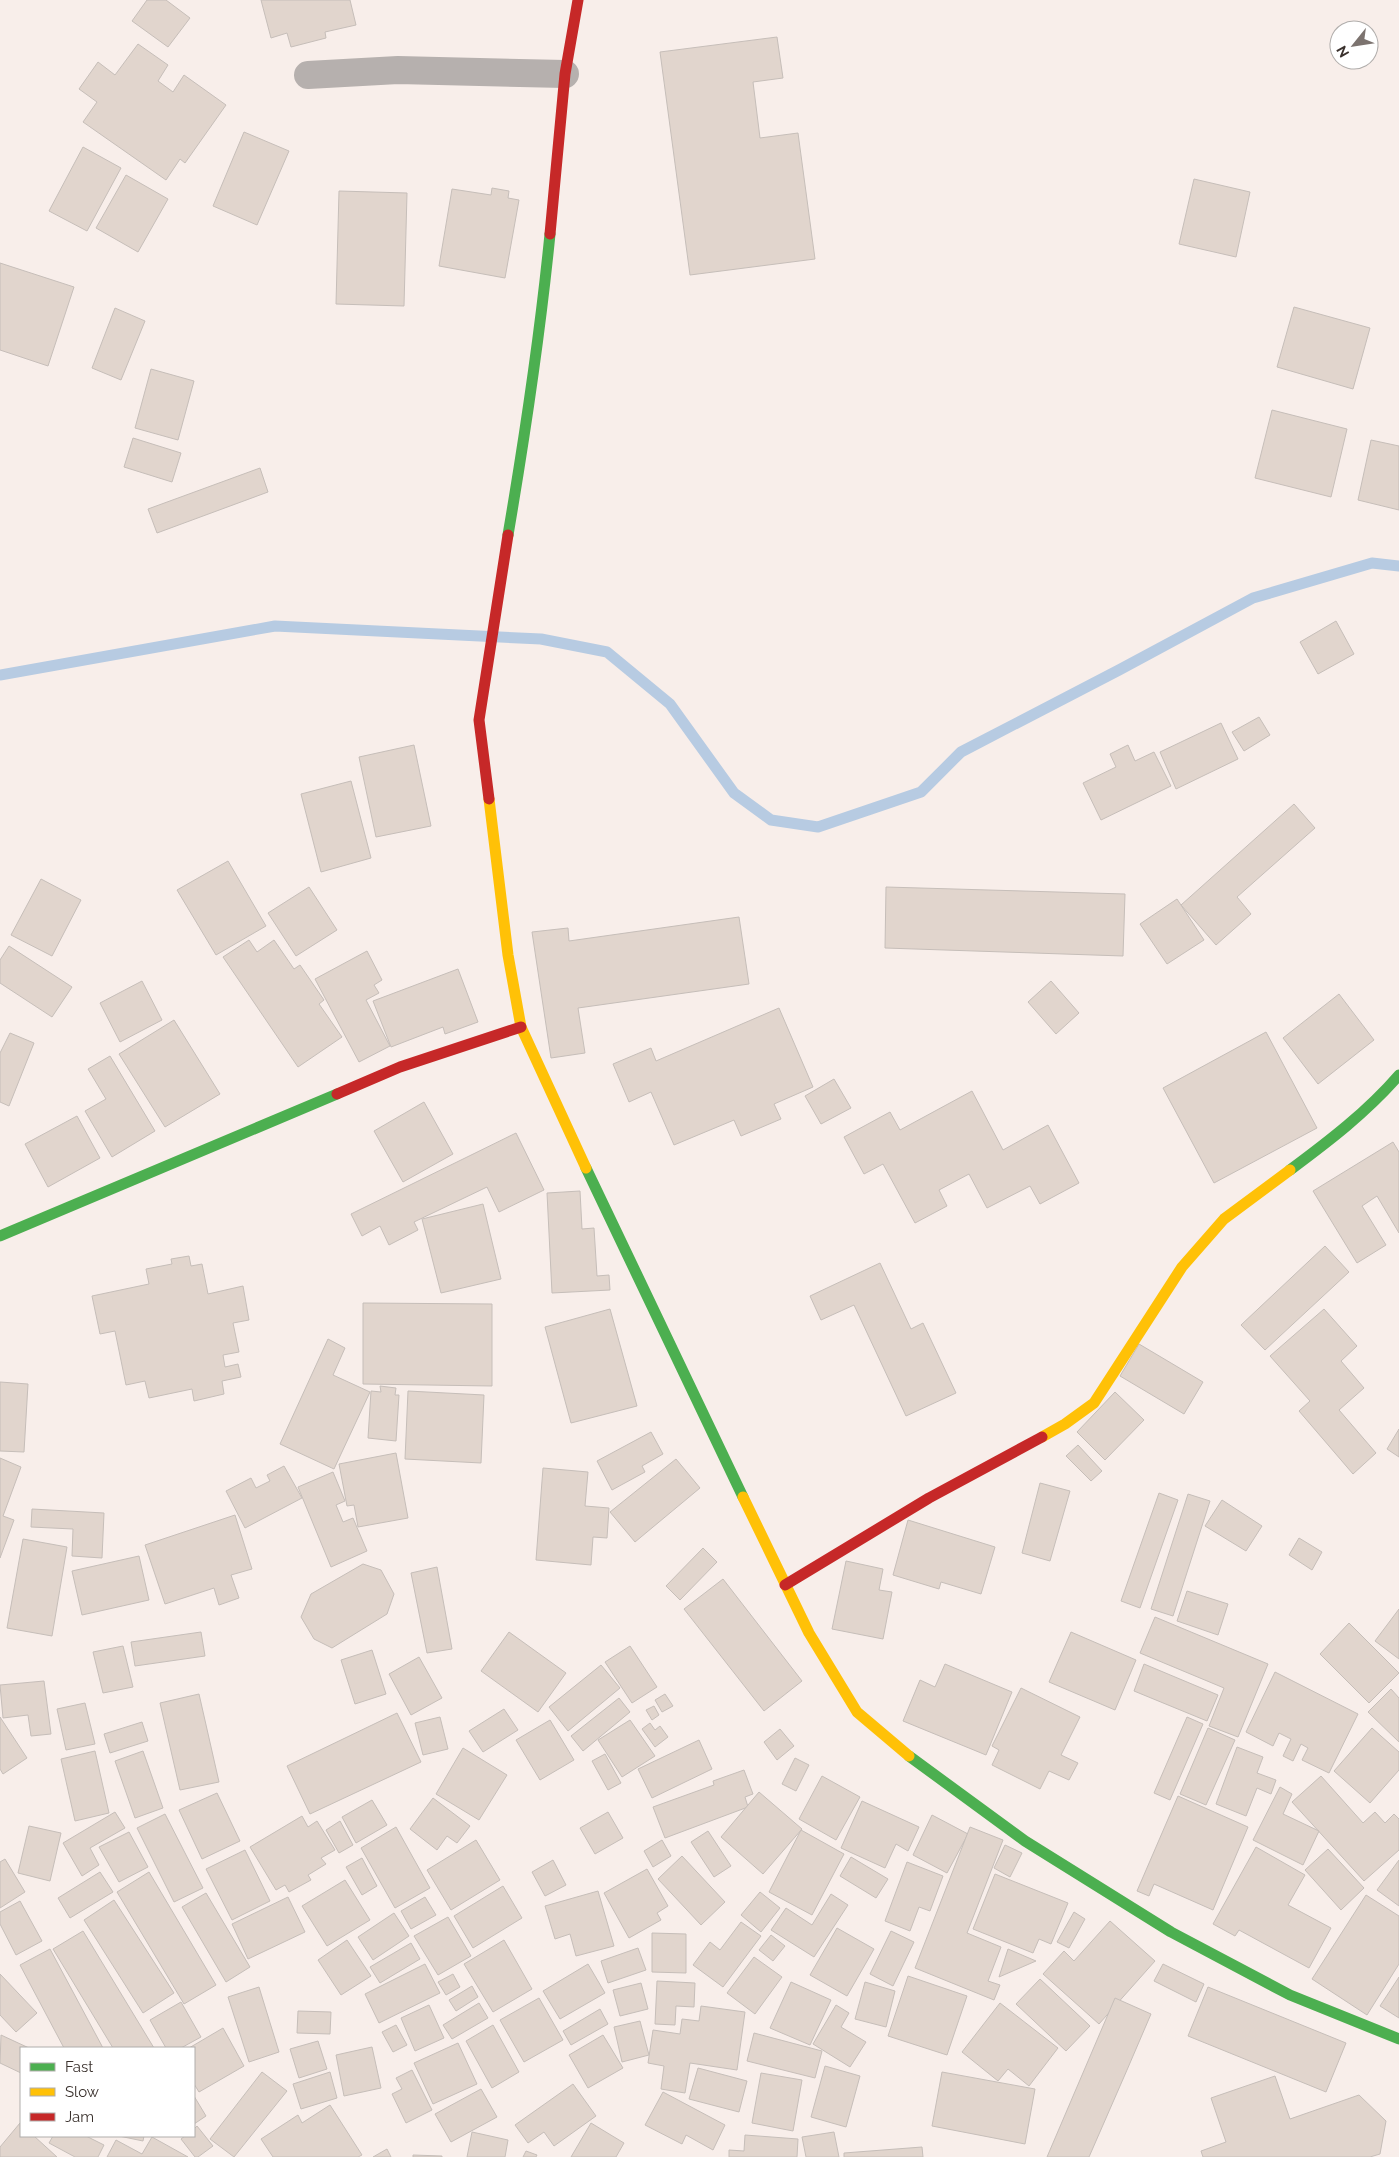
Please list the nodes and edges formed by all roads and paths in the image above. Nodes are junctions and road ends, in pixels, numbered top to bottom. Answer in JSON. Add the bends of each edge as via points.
{"nodes":[{"id":1,"x":578,"y":0,"type":"edge"},
{"id":2,"x":565,"y":74,"type":"junction"},
{"id":3,"x":308,"y":75,"type":"dead end"},
{"id":4,"x":521,"y":1027,"type":"junction"},
{"id":5,"x":1399,"y":1075,"type":"edge"},
{"id":6,"x":0,"y":1236,"type":"edge"},
{"id":7,"x":785,"y":1584,"type":"junction"},
{"id":8,"x":1399,"y":2039,"type":"edge"}],
"edges":[{"from":1,"to":2,"type":"street"},
{"from":2,"to":3,"type":"street","via":[[398,70]]},
{"from":2,"to":4,"type":"street","via":[[544,294],[479,720],[508,956]]},
{"from":4,"to":6,"type":"street","via":[[400,1067]]},
{"from":4,"to":7,"type":"street"},
{"from":5,"to":7,"type":"street","via":[[1364,1112],[1224,1219],[1182,1267],[1094,1402],[1065,1424],[929,1498]]},
{"from":7,"to":8,"type":"street","via":[[809,1634],[857,1712],[922,1768],[1025,1841],[1171,1932],[1290,1995]]}]}
